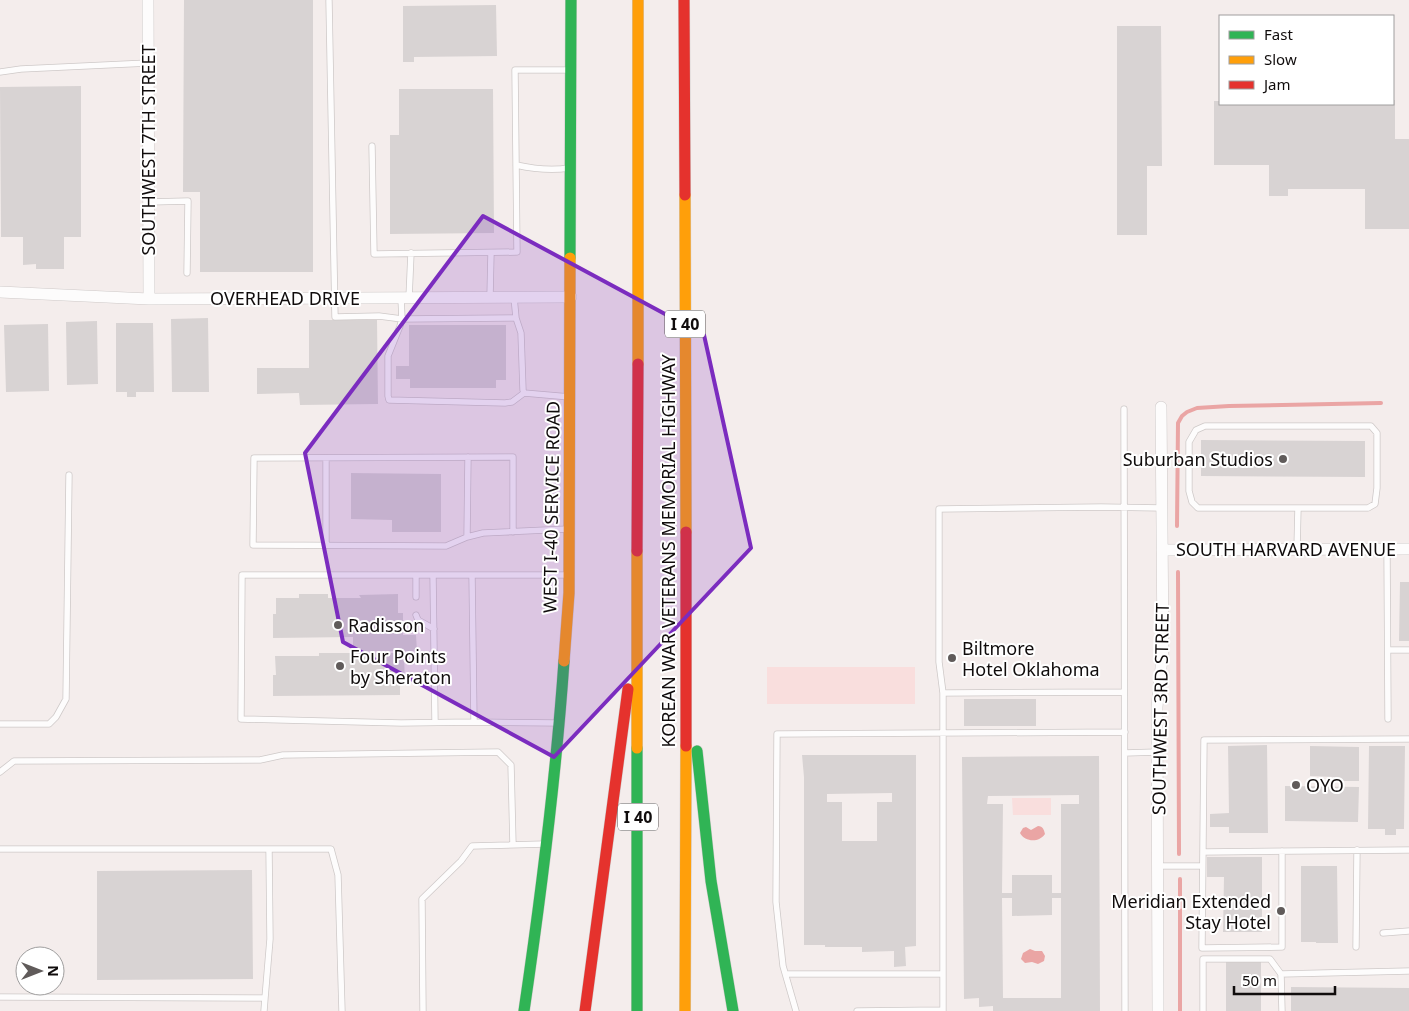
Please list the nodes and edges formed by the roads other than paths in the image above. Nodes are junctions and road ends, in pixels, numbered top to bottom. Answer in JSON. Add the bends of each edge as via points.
{"nodes":[{"id":1,"x":148,"y":0,"type":"edge"},
{"id":2,"x":571,"y":0,"type":"edge"},
{"id":3,"x":638,"y":0,"type":"edge"},
{"id":4,"x":684,"y":0,"type":"edge"},
{"id":5,"x":329,"y":1,"type":"edge"},
{"id":6,"x":148,"y":63,"type":"junction"},
{"id":7,"x":571,"y":70,"type":"junction"},
{"id":8,"x":0,"y":72,"type":"edge"},
{"id":9,"x":372,"y":146,"type":"dead end"},
{"id":10,"x":516,"y":165,"type":"junction"},
{"id":11,"x":571,"y":167,"type":"junction"},
{"id":12,"x":149,"y":202,"type":"junction"},
{"id":13,"x":411,"y":253,"type":"junction"},
{"id":14,"x":491,"y":253,"type":"junction"},
{"id":15,"x":187,"y":273,"type":"dead end"},
{"id":16,"x":0,"y":292,"type":"edge"},
{"id":17,"x":490,"y":297,"type":"junction"},
{"id":18,"x":514,"y":297,"type":"junction"},
{"id":19,"x":571,"y":297,"type":"junction"},
{"id":20,"x":334,"y":298,"type":"junction"},
{"id":21,"x":405,"y":298,"type":"junction"},
{"id":22,"x":149,"y":299,"type":"junction"},
{"id":23,"x":516,"y":318,"type":"junction"},
{"id":24,"x":402,"y":319,"type":"junction"},
{"id":25,"x":524,"y":393,"type":"junction"},
{"id":26,"x":570,"y":397,"type":"junction"},
{"id":27,"x":1161,"y":407,"type":"dead end"},
{"id":28,"x":1124,"y":409,"type":"dead end"},
{"id":29,"x":468,"y":457,"type":"junction"},
{"id":30,"x":326,"y":458,"type":"junction"},
{"id":31,"x":69,"y":475,"type":"dead end"},
{"id":32,"x":1124,"y":508,"type":"junction"},
{"id":33,"x":1162,"y":508,"type":"junction"},
{"id":34,"x":1298,"y":508,"type":"junction"},
{"id":35,"x":570,"y":529,"type":"junction"},
{"id":36,"x":512,"y":532,"type":"junction"},
{"id":37,"x":466,"y":537,"type":"junction"},
{"id":38,"x":326,"y":544,"type":"junction"},
{"id":39,"x":1409,"y":548,"type":"edge"},
{"id":40,"x":1296,"y":549,"type":"junction"},
{"id":41,"x":1387,"y":549,"type":"junction"},
{"id":42,"x":1162,"y":550,"type":"junction"},
{"id":43,"x":416,"y":575,"type":"junction"},
{"id":44,"x":433,"y":575,"type":"junction"},
{"id":45,"x":472,"y":575,"type":"junction"},
{"id":46,"x":569,"y":575,"type":"junction"},
{"id":47,"x":416,"y":596,"type":"dead end"},
{"id":48,"x":416,"y":615,"type":"dead end"},
{"id":49,"x":639,"y":622,"type":"junction"},
{"id":50,"x":434,"y":629,"type":"junction"},
{"id":51,"x":686,"y":647,"type":"junction"},
{"id":52,"x":1388,"y":650,"type":"junction"},
{"id":53,"x":1409,"y":650,"type":"edge"},
{"id":54,"x":943,"y":692,"type":"junction"},
{"id":55,"x":1124,"y":692,"type":"junction"},
{"id":56,"x":1388,"y":719,"type":"dead end"},
{"id":57,"x":435,"y":722,"type":"junction"},
{"id":58,"x":474,"y":722,"type":"junction"},
{"id":59,"x":560,"y":723,"type":"junction"},
{"id":60,"x":0,"y":724,"type":"edge"},
{"id":61,"x":1125,"y":732,"type":"junction"},
{"id":62,"x":943,"y":734,"type":"junction"},
{"id":63,"x":1409,"y":739,"type":"edge"},
{"id":64,"x":1125,"y":752,"type":"junction"},
{"id":65,"x":1157,"y":752,"type":"junction"},
{"id":66,"x":0,"y":772,"type":"edge"},
{"id":67,"x":547,"y":844,"type":"junction"},
{"id":68,"x":513,"y":845,"type":"junction"},
{"id":69,"x":269,"y":848,"type":"junction"},
{"id":70,"x":0,"y":849,"type":"edge"},
{"id":71,"x":1357,"y":850,"type":"junction"},
{"id":72,"x":1409,"y":850,"type":"edge"},
{"id":73,"x":1282,"y":851,"type":"junction"},
{"id":74,"x":1203,"y":852,"type":"junction"},
{"id":75,"x":1158,"y":866,"type":"junction"},
{"id":76,"x":1202,"y":866,"type":"junction"},
{"id":77,"x":1409,"y":931,"type":"edge"},
{"id":78,"x":1383,"y":933,"type":"dead end"},
{"id":79,"x":1356,"y":947,"type":"dead end"},
{"id":80,"x":1409,"y":971,"type":"edge"},
{"id":81,"x":786,"y":974,"type":"junction"},
{"id":82,"x":943,"y":974,"type":"junction"},
{"id":83,"x":1281,"y":974,"type":"junction"},
{"id":84,"x":0,"y":997,"type":"edge"},
{"id":85,"x":265,"y":998,"type":"junction"},
{"id":86,"x":264,"y":1011,"type":"edge"},
{"id":87,"x":342,"y":1011,"type":"edge"},
{"id":88,"x":423,"y":1011,"type":"edge"},
{"id":89,"x":524,"y":1011,"type":"edge"},
{"id":90,"x":585,"y":1011,"type":"edge"},
{"id":91,"x":637,"y":1011,"type":"edge"},
{"id":92,"x":685,"y":1011,"type":"edge"},
{"id":93,"x":733,"y":1011,"type":"edge"},
{"id":94,"x":796,"y":1011,"type":"edge"},
{"id":95,"x":857,"y":1011,"type":"edge"},
{"id":96,"x":943,"y":1011,"type":"edge"},
{"id":97,"x":1124,"y":1011,"type":"edge"},
{"id":98,"x":1158,"y":1011,"type":"edge"},
{"id":99,"x":1203,"y":1011,"type":"edge"},
{"id":100,"x":1282,"y":1011,"type":"edge"}],
"edges":[{"from":1,"to":6,"type":"street","name":"SOUTHWEST 7TH STREET"},
{"from":2,"to":7,"type":"main road","name":"WEST I-40 SERVICE ROAD"},
{"from":3,"to":49,"type":"main road","name":"KOREAN WAR VETERANS MEMORIAL HIGHWAY","number":"I 40"},
{"from":4,"to":51,"type":"main road","name":"KOREAN WAR VETERANS MEMORIAL HIGHWAY","number":"I 40"},
{"from":5,"to":20,"type":"lane"},
{"from":6,"to":8,"type":"lane"},
{"from":6,"to":12,"type":"street","name":"SOUTHWEST 7TH STREET"},
{"from":7,"to":10,"type":"lane","via":[[515,70]]},
{"from":7,"to":11,"type":"main road","name":"WEST I-40 SERVICE ROAD"},
{"from":9,"to":13,"type":"lane","via":[[374,254]]},
{"from":10,"to":11,"type":"lane","via":[[537,170]]},
{"from":10,"to":14,"type":"lane","via":[[518,252]]},
{"from":11,"to":19,"type":"main road","name":"WEST I-40 SERVICE ROAD"},
{"from":12,"to":15,"type":"lane","via":[[188,201]]},
{"from":12,"to":22,"type":"street","name":"SOUTHWEST 7TH STREET"},
{"from":13,"to":14,"type":"lane"},
{"from":13,"to":21,"type":"lane"},
{"from":14,"to":17,"type":"lane"},
{"from":16,"to":22,"type":"street","name":"OVERHEAD DRIVE"},
{"from":17,"to":18,"type":"street","name":"OVERHEAD DRIVE"},
{"from":17,"to":21,"type":"street","name":"OVERHEAD DRIVE"},
{"from":18,"to":19,"type":"street","name":"OVERHEAD DRIVE"},
{"from":18,"to":23,"type":"lane"},
{"from":19,"to":26,"type":"main road","name":"WEST I-40 SERVICE ROAD"},
{"from":20,"to":21,"type":"street","name":"OVERHEAD DRIVE"},
{"from":20,"to":22,"type":"street","name":"OVERHEAD DRIVE"},
{"from":20,"to":24,"type":"lane","via":[[335,317]]},
{"from":21,"to":24,"type":"lane"},
{"from":23,"to":24,"type":"lane"},
{"from":23,"to":25,"type":"lane","via":[[521,333]]},
{"from":24,"to":25,"type":"lane","via":[[388,356],[389,400],[512,402]]},
{"from":25,"to":26,"type":"lane"},
{"from":26,"to":35,"type":"main road","name":"WEST I-40 SERVICE ROAD"},
{"from":27,"to":33,"type":"street","name":"SOUTHWEST 3RD STREET"},
{"from":28,"to":32,"type":"lane"},
{"from":29,"to":30,"type":"lane"},
{"from":29,"to":36,"type":"lane","via":[[513,457]]},
{"from":29,"to":37,"type":"lane"},
{"from":30,"to":38,"type":"lane"},
{"from":30,"to":38,"type":"lane","via":[[254,458],[253,545]]},
{"from":31,"to":60,"type":"lane","via":[[66,699],[49,724]]},
{"from":32,"to":33,"type":"lane"},
{"from":32,"to":54,"type":"lane","via":[[939,509],[939,662]]},
{"from":32,"to":55,"type":"lane"},
{"from":33,"to":42,"type":"street","name":"SOUTHWEST 3RD STREET"},
{"from":34,"to":34,"type":"lane","via":[[1368,508],[1375,504],[1378,488],[1376,433],[1371,426],[1205,426],[1196,430],[1190,442],[1189,491],[1198,508]]},
{"from":34,"to":40,"type":"lane"},
{"from":35,"to":36,"type":"lane"},
{"from":35,"to":46,"type":"main road","name":"WEST I-40 SERVICE ROAD"},
{"from":36,"to":37,"type":"lane"},
{"from":37,"to":38,"type":"lane","via":[[446,546]]},
{"from":39,"to":41,"type":"street","name":"SOUTH HARVARD AVENUE"},
{"from":40,"to":41,"type":"street","name":"SOUTH HARVARD AVENUE"},
{"from":40,"to":42,"type":"street","name":"SOUTH HARVARD AVENUE"},
{"from":41,"to":52,"type":"lane"},
{"from":42,"to":65,"type":"street","name":"SOUTHWEST 3RD STREET","via":[[1163,648],[1157,707]]},
{"from":43,"to":44,"type":"lane"},
{"from":43,"to":47,"type":"lane"},
{"from":43,"to":57,"type":"lane","via":[[242,575],[242,719]]},
{"from":44,"to":45,"type":"lane"},
{"from":44,"to":50,"type":"lane"},
{"from":45,"to":46,"type":"lane"},
{"from":45,"to":58,"type":"lane"},
{"from":46,"to":59,"type":"main road","name":"WEST I-40 SERVICE ROAD"},
{"from":48,"to":50,"type":"lane","via":[[418,620]]},
{"from":49,"to":90,"type":"main road"},
{"from":49,"to":91,"type":"main road","name":"KOREAN WAR VETERANS MEMORIAL HIGHWAY","number":"I 40"},
{"from":50,"to":57,"type":"lane"},
{"from":51,"to":92,"type":"main road","name":"KOREAN WAR VETERANS MEMORIAL HIGHWAY","number":"I 40"},
{"from":51,"to":93,"type":"main road","via":[[711,881]]},
{"from":52,"to":53,"type":"lane"},
{"from":52,"to":56,"type":"lane"},
{"from":54,"to":55,"type":"lane"},
{"from":54,"to":62,"type":"lane"},
{"from":55,"to":61,"type":"lane"},
{"from":57,"to":58,"type":"lane"},
{"from":58,"to":59,"type":"lane"},
{"from":59,"to":67,"type":"main road","name":"WEST I-40 SERVICE ROAD"},
{"from":61,"to":62,"type":"lane"},
{"from":61,"to":64,"type":"lane"},
{"from":62,"to":81,"type":"lane","via":[[777,734],[776,902]]},
{"from":62,"to":82,"type":"lane"},
{"from":63,"to":74,"type":"lane","via":[[1204,740]]},
{"from":64,"to":65,"type":"lane"},
{"from":64,"to":97,"type":"lane"},
{"from":65,"to":75,"type":"street","name":"SOUTHWEST 3RD STREET"},
{"from":66,"to":68,"type":"lane","via":[[14,762],[260,760],[283,755],[498,752],[511,766]]},
{"from":67,"to":68,"type":"lane"},
{"from":67,"to":89,"type":"main road","name":"WEST I-40 SERVICE ROAD"},
{"from":68,"to":88,"type":"lane","via":[[472,846],[461,862],[422,899]]},
{"from":69,"to":70,"type":"lane"},
{"from":69,"to":85,"type":"lane","via":[[270,939]]},
{"from":69,"to":87,"type":"lane","via":[[331,848],[338,875]]},
{"from":71,"to":72,"type":"lane"},
{"from":71,"to":73,"type":"lane"},
{"from":71,"to":79,"type":"lane"},
{"from":73,"to":74,"type":"lane"},
{"from":73,"to":76,"type":"lane","via":[[1282,947],[1202,948]]},
{"from":74,"to":76,"type":"lane"},
{"from":75,"to":76,"type":"lane"},
{"from":75,"to":98,"type":"street","name":"SOUTHWEST 3RD STREET"},
{"from":77,"to":78,"type":"lane"},
{"from":80,"to":83,"type":"lane"},
{"from":81,"to":82,"type":"lane"},
{"from":81,"to":94,"type":"lane"},
{"from":82,"to":96,"type":"lane"},
{"from":83,"to":99,"type":"lane","via":[[1270,959],[1203,959]]},
{"from":83,"to":100,"type":"lane"},
{"from":84,"to":85,"type":"lane"},
{"from":85,"to":86,"type":"lane"},
{"from":95,"to":96,"type":"lane"}]}
